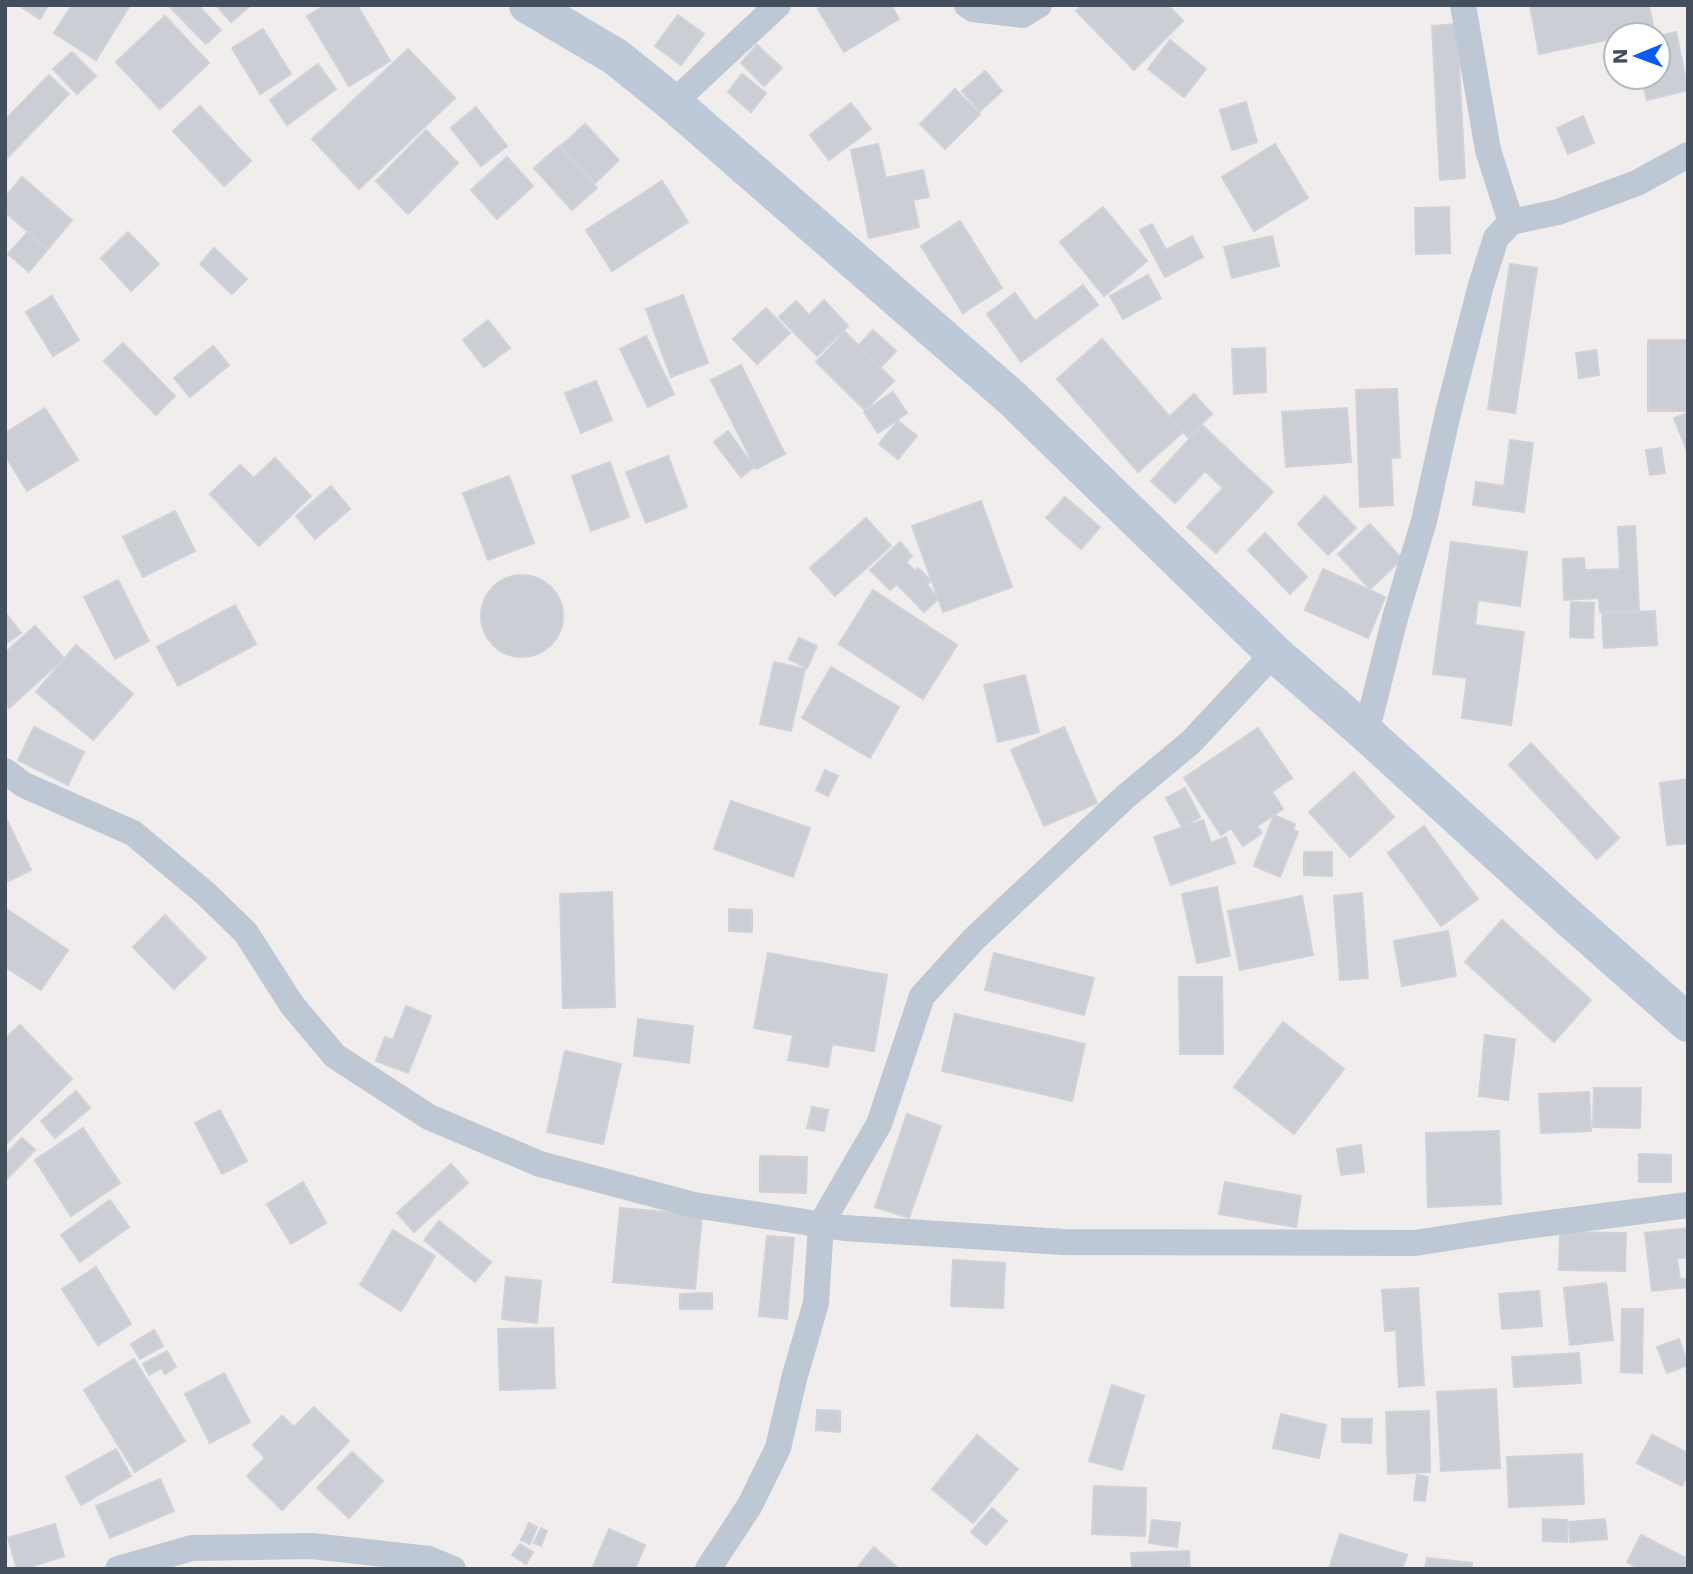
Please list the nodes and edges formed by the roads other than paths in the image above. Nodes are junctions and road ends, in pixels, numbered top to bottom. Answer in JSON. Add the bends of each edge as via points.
{"nodes":[{"id":1,"x":528,"y":5,"type":"edge"},
{"id":2,"x":778,"y":5,"type":"edge"},
{"id":3,"x":967,"y":5,"type":"edge"},
{"id":4,"x":1039,"y":5,"type":"edge"},
{"id":5,"x":1463,"y":5,"type":"edge"},
{"id":6,"x":673,"y":103,"type":"junction"},
{"id":7,"x":1688,"y":155,"type":"edge"},
{"id":8,"x":1511,"y":222,"type":"junction"},
{"id":9,"x":1274,"y":653,"type":"junction"},
{"id":10,"x":1366,"y":733,"type":"junction"},
{"id":11,"x":5,"y":771,"type":"edge"},
{"id":12,"x":1688,"y":1023,"type":"edge"},
{"id":13,"x":1688,"y":1205,"type":"edge"},
{"id":14,"x":821,"y":1224,"type":"junction"},
{"id":15,"x":118,"y":1569,"type":"edge"},
{"id":16,"x":453,"y":1569,"type":"edge"},
{"id":17,"x":708,"y":1569,"type":"edge"}],
"edges":[{"from":1,"to":6,"type":"main road","via":[[616,57]]},
{"from":2,"to":6,"type":"street"},
{"from":3,"to":4,"type":"street","via":[[1022,15]]},
{"from":5,"to":8,"type":"street","via":[[1488,150]]},
{"from":6,"to":9,"type":"main road","via":[[1013,399]]},
{"from":7,"to":8,"type":"street","via":[[1637,183],[1558,212]]},
{"from":8,"to":10,"type":"street","via":[[1496,239],[1481,285]]},
{"from":9,"to":10,"type":"main road"},
{"from":9,"to":14,"type":"street","via":[[1191,742],[1125,797],[975,939],[922,996],[878,1124]]},
{"from":10,"to":12,"type":"main road"},
{"from":11,"to":14,"type":"street","via":[[24,785],[133,833],[247,933],[292,1005],[335,1056],[429,1117],[540,1164],[694,1205]]},
{"from":13,"to":14,"type":"street","via":[[1415,1243],[1064,1242]]},
{"from":14,"to":17,"type":"street","via":[[816,1303],[778,1448],[750,1505]]},
{"from":15,"to":16,"type":"street","via":[[192,1548],[312,1546],[429,1559]]}]}
